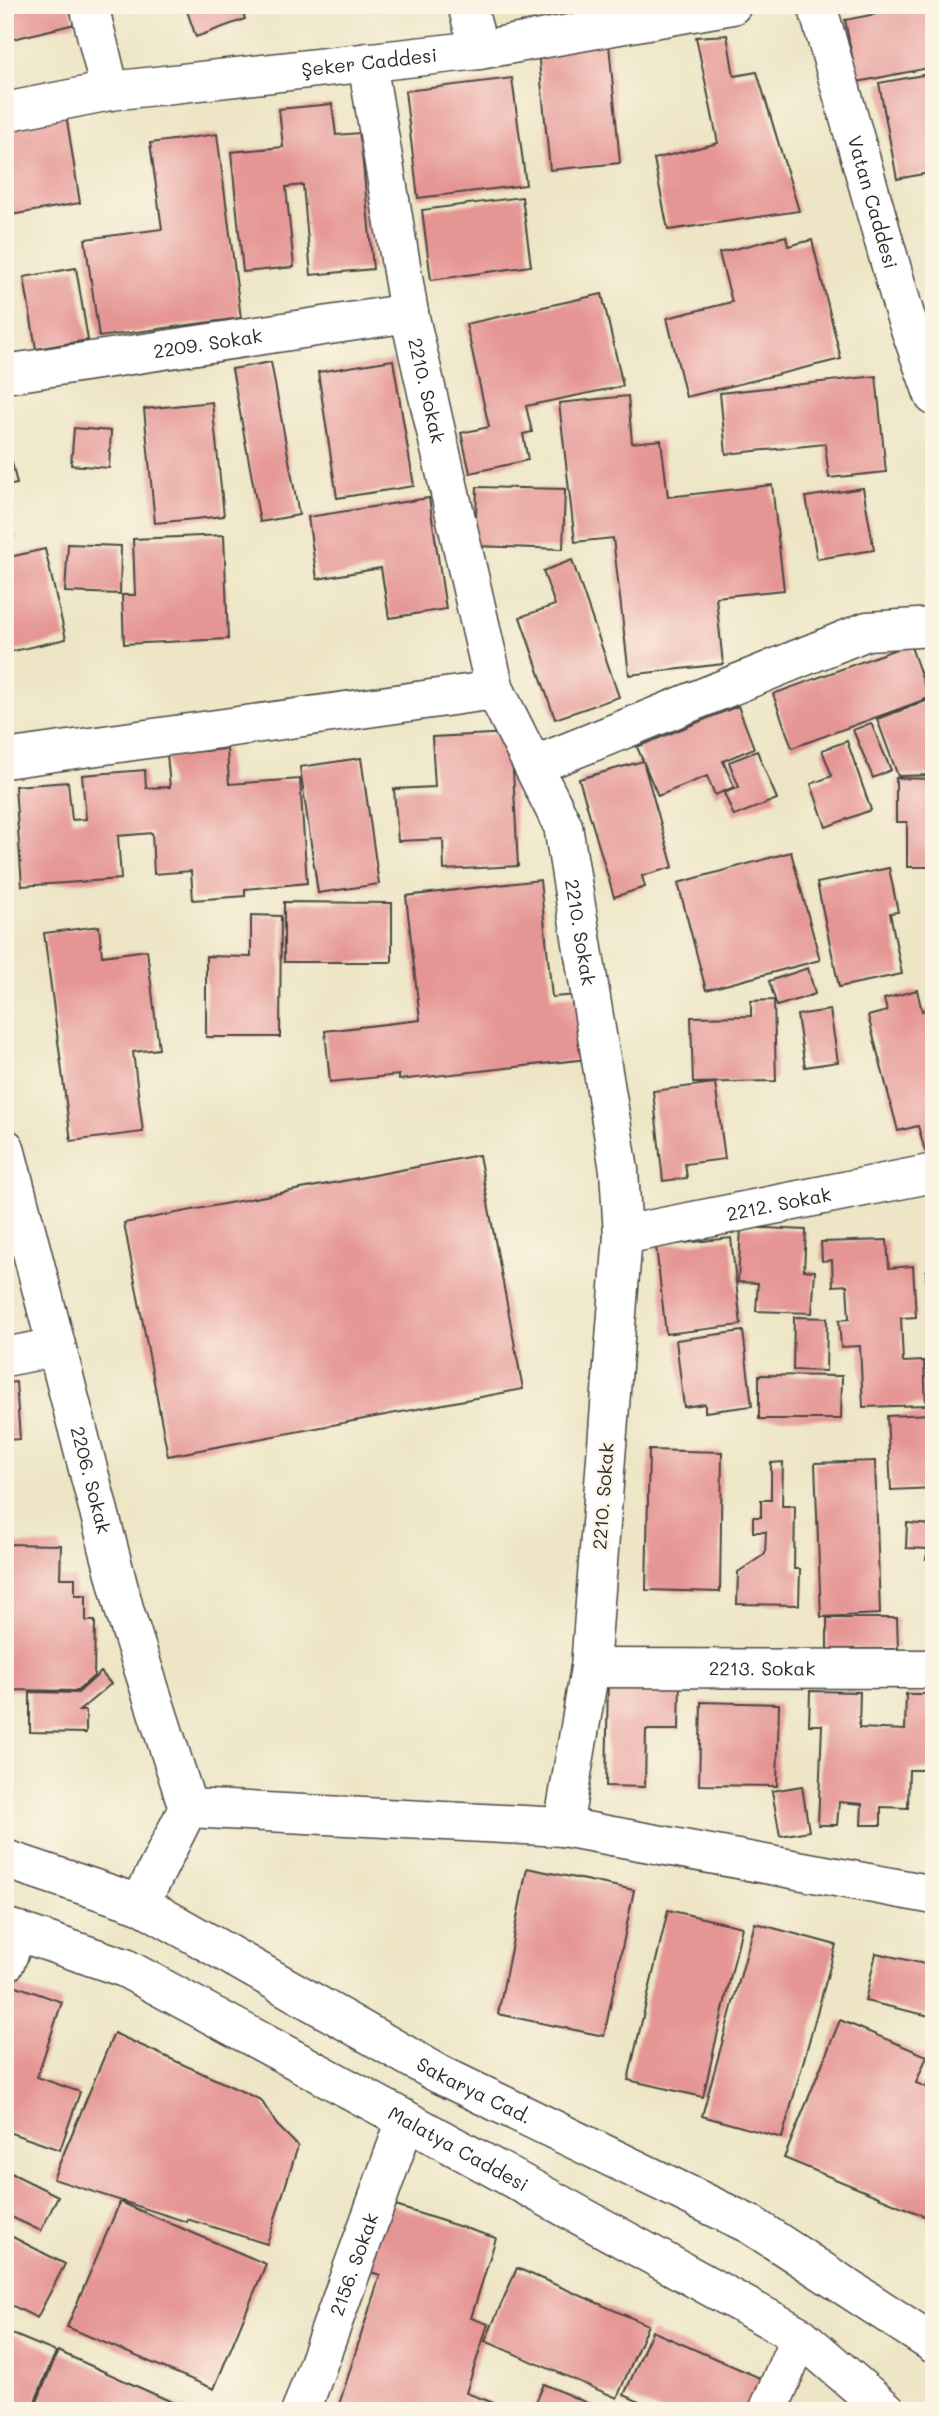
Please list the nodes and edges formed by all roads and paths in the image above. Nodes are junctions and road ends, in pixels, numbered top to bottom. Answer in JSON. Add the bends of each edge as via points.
{"nodes":[{"id":1,"x":89,"y":5,"type":"edge"},
{"id":2,"x":467,"y":5,"type":"edge"},
{"id":3,"x":732,"y":5,"type":"edge"},
{"id":4,"x":817,"y":5,"type":"edge"},
{"id":5,"x":479,"y":50,"type":"junction"},
{"id":6,"x":367,"y":62,"type":"junction"},
{"id":7,"x":110,"y":91,"type":"junction"},
{"id":8,"x":5,"y":112,"type":"edge"},
{"id":9,"x":919,"y":311,"type":"edge"},
{"id":10,"x":409,"y":313,"type":"junction"},
{"id":11,"x":5,"y":374,"type":"edge"},
{"id":12,"x":934,"y":396,"type":"edge"},
{"id":13,"x":934,"y":627,"type":"edge"},
{"id":14,"x":495,"y":690,"type":"junction"},
{"id":15,"x":5,"y":760,"type":"edge"},
{"id":16,"x":533,"y":766,"type":"junction"},
{"id":17,"x":5,"y":1148,"type":"edge"},
{"id":18,"x":934,"y":1173,"type":"edge"},
{"id":19,"x":623,"y":1235,"type":"junction"},
{"id":20,"x":56,"y":1347,"type":"junction"},
{"id":21,"x":5,"y":1357,"type":"edge"},
{"id":22,"x":590,"y":1668,"type":"junction"},
{"id":23,"x":934,"y":1669,"type":"edge"},
{"id":24,"x":188,"y":1808,"type":"junction"},
{"id":25,"x":563,"y":1827,"type":"junction"},
{"id":26,"x":5,"y":1859,"type":"edge"},
{"id":27,"x":934,"y":1895,"type":"edge"},
{"id":28,"x":140,"y":1904,"type":"junction"},
{"id":29,"x":9,"y":1940,"type":"edge"},
{"id":30,"x":406,"y":2120,"type":"junction"},
{"id":31,"x":800,"y":2336,"type":"junction"},
{"id":32,"x":934,"y":2344,"type":"edge"},
{"id":33,"x":301,"y":2411,"type":"edge"},
{"id":34,"x":768,"y":2411,"type":"edge"},
{"id":35,"x":887,"y":2411,"type":"edge"}],
"edges":[{"from":1,"to":7,"type":"street"},
{"from":2,"to":5,"type":"street"},
{"from":3,"to":5,"type":"street","name":"Şeker Caddesi"},
{"from":4,"to":9,"type":"street","name":"Vatan Caddesi"},
{"from":5,"to":6,"type":"street","name":"Şeker Caddesi"},
{"from":6,"to":7,"type":"street","name":"Şeker Caddesi"},
{"from":6,"to":10,"type":"street","name":"2210. Sokak"},
{"from":7,"to":8,"type":"street","name":"Şeker Caddesi"},
{"from":9,"to":12,"type":"street","name":"Vatan Caddesi"},
{"from":10,"to":11,"type":"street","name":"2209. Sokak"},
{"from":10,"to":14,"type":"street","name":"2210. Sokak"},
{"from":13,"to":16,"type":"street","via":[[867,631]]},
{"from":14,"to":15,"type":"street"},
{"from":14,"to":16,"type":"street","name":"2210. Sokak"},
{"from":16,"to":19,"type":"street","name":"2210. Sokak","via":[[563,826],[619,1170]]},
{"from":17,"to":20,"type":"street","name":"2206. Sokak"},
{"from":18,"to":19,"type":"street","name":"2212. Sokak"},
{"from":19,"to":22,"type":"street","name":"2210. Sokak"},
{"from":20,"to":21,"type":"street"},
{"from":20,"to":24,"type":"street","name":"2206. Sokak","via":[[125,1612]]},
{"from":22,"to":23,"type":"street","name":"2213. Sokak"},
{"from":22,"to":25,"type":"street","name":"2210. Sokak"},
{"from":24,"to":25,"type":"street"},
{"from":24,"to":28,"type":"street"},
{"from":25,"to":27,"type":"street"},
{"from":26,"to":28,"type":"street","name":"Sakarya Cad."},
{"from":28,"to":32,"type":"street","name":"Sakarya Cad.","via":[[439,2074],[751,2225]]},
{"from":29,"to":30,"type":"street","name":"Malatya Caddesi","via":[[125,1968]]},
{"from":30,"to":31,"type":"street","name":"Malatya Caddesi"},
{"from":30,"to":33,"type":"street","name":"2156. Sokak"},
{"from":31,"to":34,"type":"street"},
{"from":31,"to":35,"type":"street","name":"Malatya Caddesi"}]}
